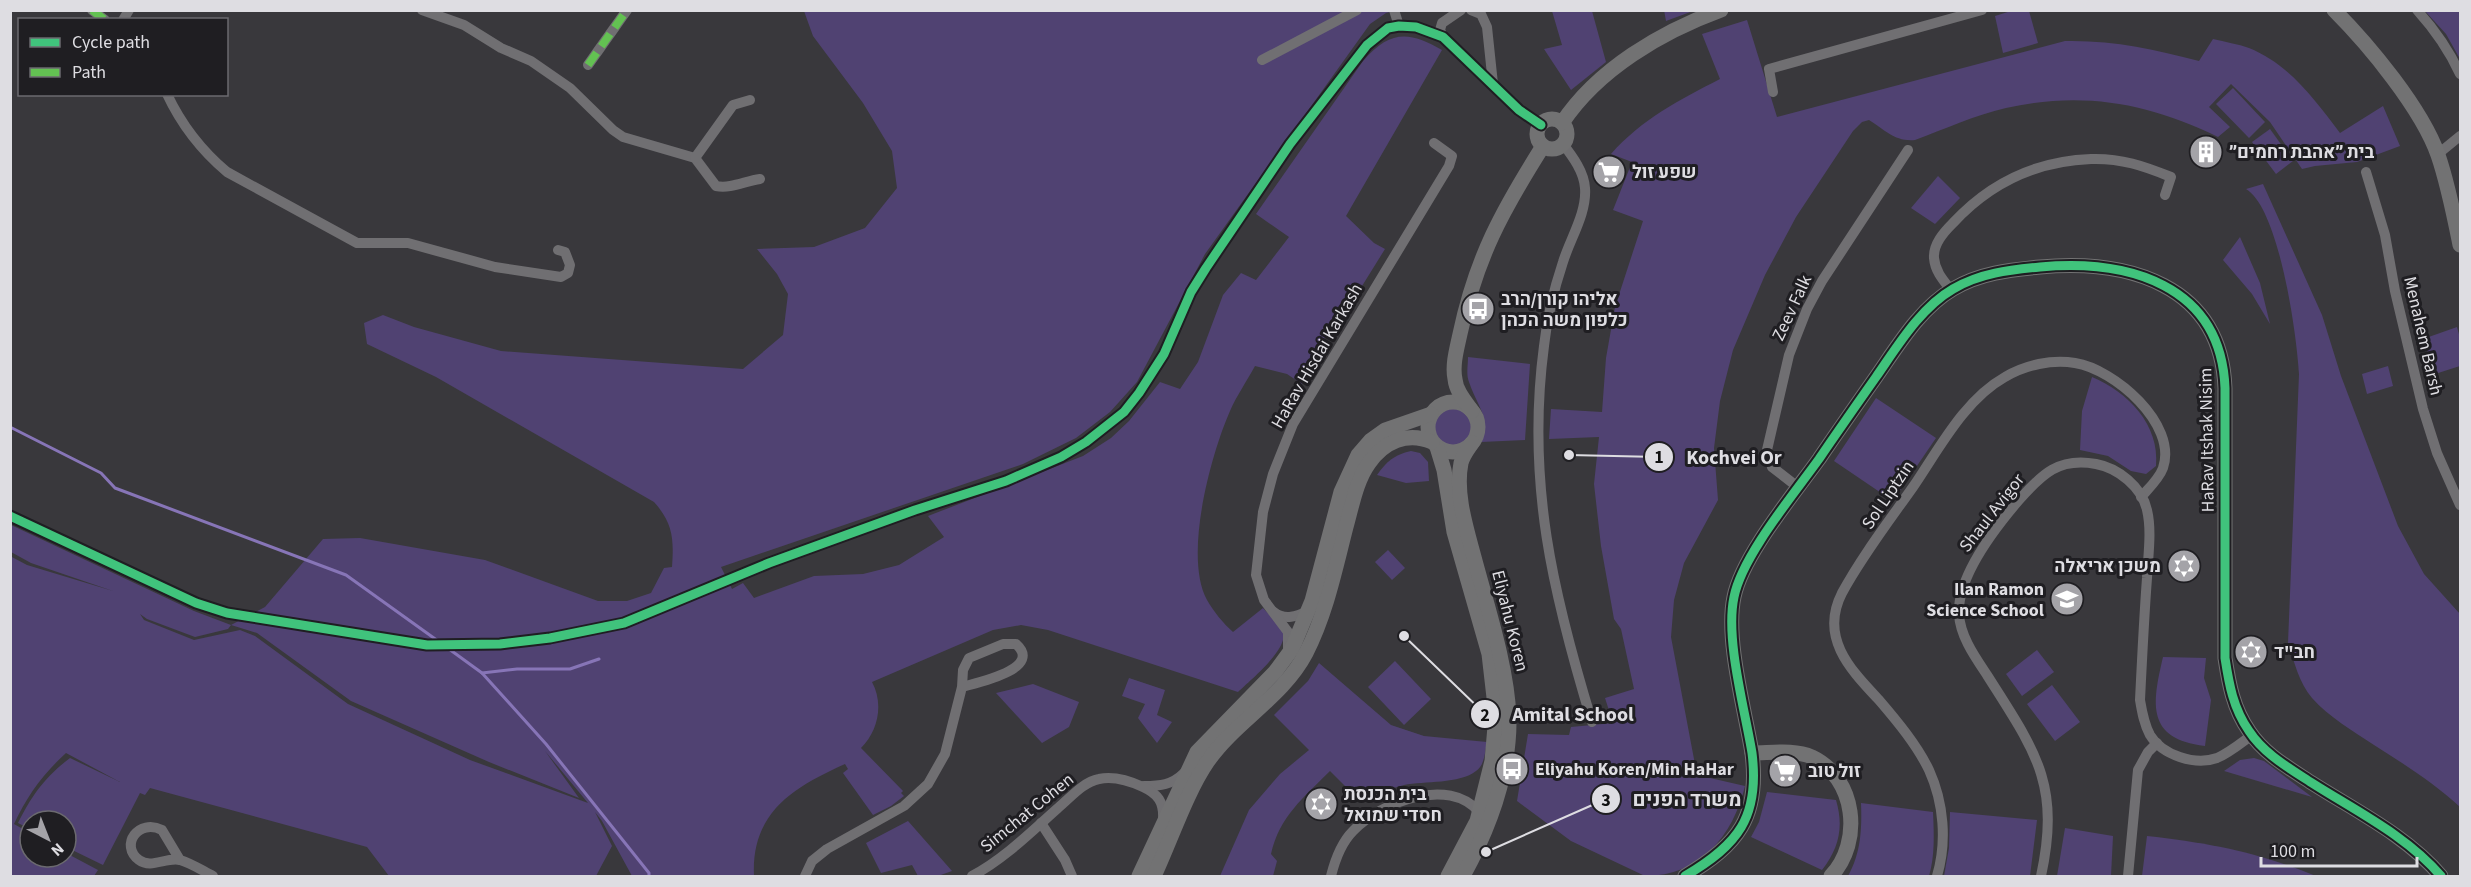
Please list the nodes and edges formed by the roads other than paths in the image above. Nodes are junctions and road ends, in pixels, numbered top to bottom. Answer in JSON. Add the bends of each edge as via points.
{"nodes":[{"id":1,"x":422,"y":10,"type":"edge"},
{"id":2,"x":627,"y":10,"type":"edge"},
{"id":3,"x":1356,"y":10,"type":"edge"},
{"id":4,"x":1394,"y":10,"type":"edge"},
{"id":5,"x":1461,"y":10,"type":"edge"},
{"id":6,"x":1471,"y":10,"type":"edge"},
{"id":7,"x":1720,"y":10,"type":"edge"},
{"id":8,"x":1982,"y":10,"type":"edge"},
{"id":9,"x":2334,"y":10,"type":"edge"},
{"id":10,"x":2417,"y":10,"type":"edge"},
{"id":11,"x":1399,"y":26,"type":"junction"},
{"id":12,"x":1443,"y":37,"type":"junction"},
{"id":13,"x":1262,"y":60,"type":"dead end"},
{"id":14,"x":588,"y":65,"type":"dead end"},
{"id":15,"x":2460,"y":74,"type":"edge"},
{"id":16,"x":1493,"y":85,"type":"junction"},
{"id":17,"x":1773,"y":92,"type":"dead end"},
{"id":18,"x":168,"y":96,"type":"edge"},
{"id":19,"x":750,"y":100,"type":"dead end"},
{"id":20,"x":1562,"y":123,"type":"junction"},
{"id":21,"x":1541,"y":125,"type":"junction"},
{"id":22,"x":2460,"y":136,"type":"edge"},
{"id":23,"x":1434,"y":143,"type":"dead end"},
{"id":24,"x":1563,"y":144,"type":"junction"},
{"id":25,"x":1543,"y":146,"type":"junction"},
{"id":26,"x":1908,"y":150,"type":"dead end"},
{"id":27,"x":2438,"y":154,"type":"junction"},
{"id":28,"x":695,"y":158,"type":"junction"},
{"id":29,"x":2366,"y":172,"type":"dead end"},
{"id":30,"x":760,"y":179,"type":"dead end"},
{"id":31,"x":2164,"y":195,"type":"dead end"},
{"id":32,"x":2460,"y":244,"type":"edge"},
{"id":33,"x":558,"y":250,"type":"dead end"},
{"id":34,"x":1951,"y":290,"type":"junction"},
{"id":35,"x":1455,"y":368,"type":"junction"},
{"id":36,"x":1435,"y":410,"type":"junction"},
{"id":37,"x":1472,"y":411,"type":"junction"},
{"id":38,"x":1472,"y":443,"type":"junction"},
{"id":39,"x":1434,"y":445,"type":"junction"},
{"id":40,"x":1799,"y":488,"type":"junction"},
{"id":41,"x":2141,"y":497,"type":"junction"},
{"id":42,"x":2460,"y":504,"type":"edge"},
{"id":43,"x":10,"y":516,"type":"edge"},
{"id":44,"x":1269,"y":608,"type":"junction"},
{"id":45,"x":1308,"y":611,"type":"junction"},
{"id":46,"x":1287,"y":657,"type":"junction"},
{"id":47,"x":962,"y":687,"type":"junction"},
{"id":48,"x":1592,"y":722,"type":"dead end"},
{"id":49,"x":2252,"y":735,"type":"junction"},
{"id":50,"x":2157,"y":743,"type":"junction"},
{"id":51,"x":1752,"y":753,"type":"junction"},
{"id":52,"x":1187,"y":771,"type":"junction"},
{"id":53,"x":1140,"y":785,"type":"junction"},
{"id":54,"x":1479,"y":812,"type":"junction"},
{"id":55,"x":1041,"y":823,"type":"junction"},
{"id":56,"x":1162,"y":825,"type":"junction"},
{"id":57,"x":180,"y":860,"type":"junction"},
{"id":58,"x":213,"y":876,"type":"edge"},
{"id":59,"x":805,"y":876,"type":"edge"},
{"id":60,"x":972,"y":876,"type":"edge"},
{"id":61,"x":1072,"y":876,"type":"edge"},
{"id":62,"x":1139,"y":876,"type":"edge"},
{"id":63,"x":1154,"y":876,"type":"edge"},
{"id":64,"x":1330,"y":876,"type":"edge"},
{"id":65,"x":1448,"y":876,"type":"edge"},
{"id":66,"x":1463,"y":876,"type":"edge"},
{"id":67,"x":1685,"y":876,"type":"edge"},
{"id":68,"x":1831,"y":876,"type":"edge"},
{"id":69,"x":1937,"y":876,"type":"edge"},
{"id":70,"x":2041,"y":876,"type":"edge"},
{"id":71,"x":2128,"y":876,"type":"edge"},
{"id":72,"x":2441,"y":876,"type":"edge"}],
"edges":[{"from":1,"to":28,"type":"street","via":[[464,25],[531,61],[570,88],[623,137]]},
{"from":2,"to":14,"type":"street"},
{"from":3,"to":13,"type":"street"},
{"from":4,"to":11,"type":"street"},
{"from":5,"to":12,"type":"street","via":[[1442,23]]},
{"from":6,"to":16,"type":"street","via":[[1481,14],[1487,27]]},
{"from":7,"to":20,"type":"street","via":[[1674,29],[1631,56],[1596,85]]},
{"from":8,"to":17,"type":"street","via":[[1769,69]]},
{"from":9,"to":27,"type":"street","via":[[2393,80]]},
{"from":10,"to":15,"type":"street","via":[[2432,26]]},
{"from":11,"to":12,"type":"street","via":[[1424,28]]},
{"from":11,"to":43,"type":"street","via":[[1388,28],[1367,45],[1290,144],[1191,292],[1151,375],[1124,412],[1106,428],[1061,457],[1006,481],[769,563],[624,623],[550,638],[460,646],[427,645],[227,613],[196,603]]},
{"from":12,"to":16,"type":"street"},
{"from":16,"to":21,"type":"street"},
{"from":18,"to":33,"type":"street","via":[[189,132],[214,162],[357,243],[408,243],[495,267],[561,277],[568,273],[570,265],[565,252]]},
{"from":19,"to":28,"type":"street","via":[[733,105]]},
{"from":20,"to":21,"type":"street","via":[[1551,120]]},
{"from":20,"to":24,"type":"street","via":[[1567,133]]},
{"from":21,"to":25,"type":"street","via":[[1538,136]]},
{"from":22,"to":27,"type":"street"},
{"from":23,"to":44,"type":"street","name":"HaRav Hisdai Karkash","via":[[1452,156],[1449,166],[1298,416],[1273,474],[1256,560],[1259,588]]},
{"from":24,"to":25,"type":"street","via":[[1554,149]]},
{"from":24,"to":48,"type":"street","via":[[1580,170],[1585,189],[1557,283],[1544,346],[1538,415],[1539,475],[1552,576]]},
{"from":25,"to":35,"type":"street","via":[[1503,210],[1486,246],[1468,299]]},
{"from":26,"to":40,"type":"street","name":"Zeev Falk","via":[[1822,281],[1791,347],[1767,450],[1772,467]]},
{"from":27,"to":32,"type":"street"},
{"from":28,"to":30,"type":"street","via":[[716,186],[725,188]]},
{"from":29,"to":42,"type":"street","name":"Menahem Barsh","via":[[2383,227],[2423,409]]},
{"from":31,"to":34,"type":"street","via":[[2171,177],[2123,160],[2077,160],[2022,173],[1999,183],[1941,237],[1934,252],[1941,278]]},
{"from":34,"to":40,"type":"street","name":"HaRav Itshak Nisim","via":[[1900,343]]},
{"from":34,"to":49,"type":"street","name":"HaRav Itshak Nisim","via":[[2000,272],[2066,265],[2110,267],[2157,282],[2185,302],[2208,326],[2225,372],[2224,658],[2231,694]]},
{"from":35,"to":36,"type":"street"},
{"from":35,"to":37,"type":"street","via":[[1456,386]]},
{"from":36,"to":37,"type":"street","via":[[1452,402]]},
{"from":36,"to":39,"type":"street","via":[[1428,425]]},
{"from":36,"to":45,"type":"street","via":[[1385,430],[1358,455],[1341,492]]},
{"from":37,"to":38,"type":"street","via":[[1478,427]]},
{"from":38,"to":39,"type":"street","via":[[1455,453]]},
{"from":38,"to":66,"type":"street","name":"Eliyahu Koren","via":[[1461,463],[1461,499],[1504,675],[1509,729],[1492,817]]},
{"from":39,"to":54,"type":"street","name":"Eliyahu Koren","via":[[1444,470],[1454,532],[1489,654],[1494,744]]},
{"from":39,"to":63,"type":"street","via":[[1424,438],[1405,438],[1385,447],[1369,463],[1354,496],[1325,605],[1304,655],[1285,682],[1208,760]]},
{"from":40,"to":51,"type":"street","name":"HaRav Itshak Nisim","via":[[1755,551],[1734,596],[1731,626]]},
{"from":41,"to":50,"type":"street","via":[[2148,519],[2148,547],[2140,700],[2147,729]]},
{"from":41,"to":69,"type":"street","name":"Sol Liptzin","via":[[2160,474],[2164,454],[2156,424],[2134,396],[2111,377],[2085,365],[2063,362],[2020,369],[1974,401],[1842,594],[1835,623],[1841,653],[1848,667],[1919,753],[1937,792],[1943,839]]},
{"from":41,"to":70,"type":"street","name":"Shaul Avigor","via":[[2132,484],[2107,466],[2061,464],[2038,480],[2002,521],[1963,586],[1959,615],[1962,630],[2033,751],[2047,793],[2049,827]]},
{"from":44,"to":45,"type":"street","via":[[1278,616],[1289,617]]},
{"from":44,"to":46,"type":"street","name":"HaRav Hisdai Karkash","via":[[1288,632]]},
{"from":45,"to":46,"type":"street"},
{"from":46,"to":52,"type":"street","via":[[1208,739]]},
{"from":47,"to":47,"type":"street","via":[[1012,671],[1023,652],[1016,644],[1003,644],[969,658],[963,670]]},
{"from":47,"to":59,"type":"street","via":[[945,754],[928,784],[904,806],[827,849],[813,861]]},
{"from":49,"to":50,"type":"street","via":[[2208,760],[2182,757]]},
{"from":49,"to":72,"type":"street","name":"HaRav Itshak Nisim","via":[[2289,768],[2409,846]]},
{"from":50,"to":71,"type":"street","via":[[2138,770]]},
{"from":51,"to":67,"type":"street","name":"HaRav Itshak Nisim","via":[[1755,786],[1746,820],[1720,853]]},
{"from":51,"to":68,"type":"street","via":[[1805,755],[1820,762],[1843,786],[1849,803],[1850,834],[1844,858]]},
{"from":52,"to":53,"type":"street","via":[[1160,786]]},
{"from":52,"to":56,"type":"street"},
{"from":53,"to":55,"type":"street","name":"Simchat Cohen","via":[[1116,779],[1090,782]]},
{"from":53,"to":56,"type":"street","via":[[1158,797],[1163,806]]},
{"from":54,"to":64,"type":"street","via":[[1472,803],[1440,795],[1422,795],[1383,809],[1345,840]]},
{"from":54,"to":65,"type":"street","name":"Eliyahu Koren"},
{"from":55,"to":60,"type":"street","name":"Simchat Cohen"},
{"from":55,"to":61,"type":"street"},
{"from":56,"to":62,"type":"street"},
{"from":57,"to":57,"type":"street","via":[[162,830],[142,827],[134,836],[132,849],[138,859]]},
{"from":57,"to":58,"type":"street"}]}
